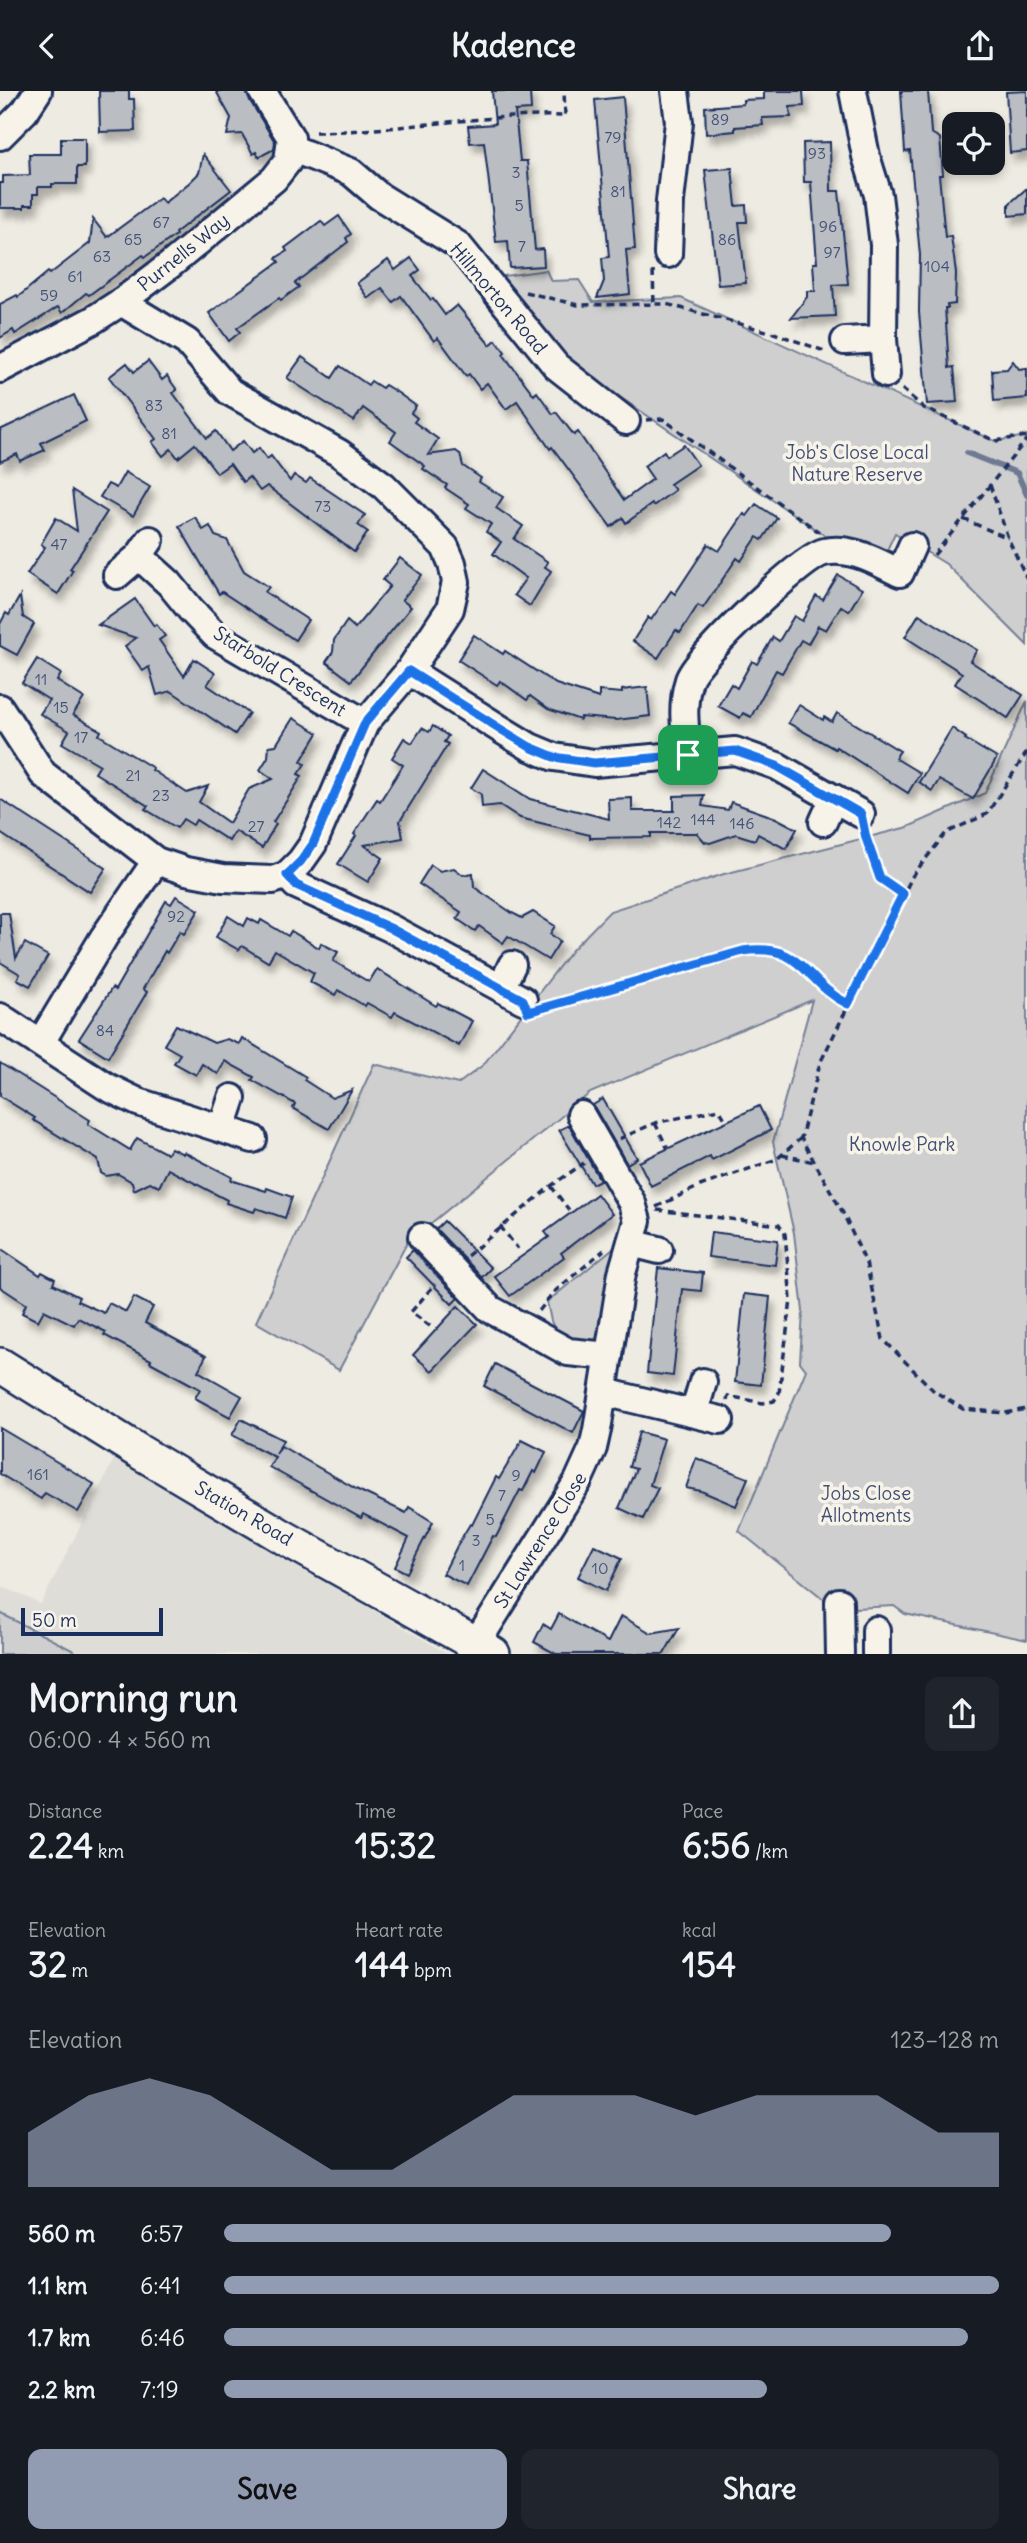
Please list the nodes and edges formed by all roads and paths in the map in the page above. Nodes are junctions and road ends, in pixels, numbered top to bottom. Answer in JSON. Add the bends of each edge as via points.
{"nodes":[{"id":1,"x":38,"y":91,"type":"edge"},
{"id":2,"x":262,"y":91,"type":"edge"},
{"id":3,"x":564,"y":91,"type":"edge"},
{"id":4,"x":675,"y":91,"type":"edge"},
{"id":5,"x":853,"y":91,"type":"edge"},
{"id":6,"x":0,"y":135,"type":"edge"},
{"id":7,"x":290,"y":140,"type":"junction"},
{"id":8,"x":668,"y":254,"type":"joint"},
{"id":9,"x":520,"y":291,"type":"dead end"},
{"id":10,"x":121,"y":302,"type":"junction"},
{"id":11,"x":654,"y":304,"type":"junction"},
{"id":12,"x":883,"y":339,"type":"junction"},
{"id":13,"x":841,"y":348,"type":"joint"},
{"id":14,"x":0,"y":369,"type":"edge"},
{"id":15,"x":886,"y":374,"type":"joint"},
{"id":16,"x":626,"y":421,"type":"joint"},
{"id":17,"x":1027,"y":437,"type":"edge"},
{"id":18,"x":989,"y":485,"type":"junction"},
{"id":19,"x":962,"y":519,"type":"junction"},
{"id":20,"x":1008,"y":538,"type":"junction"},
{"id":21,"x":912,"y":546,"type":"joint"},
{"id":22,"x":837,"y":550,"type":"junction"},
{"id":23,"x":117,"y":575,"type":"dead end"},
{"id":24,"x":1027,"y":579,"type":"edge"},
{"id":25,"x":409,"y":671,"type":"junction"},
{"id":26,"x":0,"y":708,"type":"edge"},
{"id":27,"x":365,"y":723,"type":"junction"},
{"id":28,"x":1027,"y":752,"type":"edge"},
{"id":29,"x":688,"y":755,"type":"junction"},
{"id":30,"x":834,"y":798,"type":"junction"},
{"id":31,"x":861,"y":814,"type":"joint"},
{"id":32,"x":823,"y":822,"type":"dead end"},
{"id":33,"x":156,"y":860,"type":"junction"},
{"id":34,"x":287,"y":875,"type":"junction"},
{"id":35,"x":903,"y":894,"type":"junction"},
{"id":36,"x":512,"y":984,"type":"joint"},
{"id":37,"x":848,"y":1004,"type":"junction"},
{"id":38,"x":0,"y":1017,"type":"edge"},
{"id":39,"x":40,"y":1042,"type":"junction"},
{"id":40,"x":232,"y":1098,"type":"dead end"},
{"id":41,"x":581,"y":1115,"type":"dead end"},
{"id":42,"x":727,"y":1122,"type":"dead end"},
{"id":43,"x":655,"y":1123,"type":"junction"},
{"id":44,"x":222,"y":1128,"type":"junction"},
{"id":45,"x":801,"y":1138,"type":"junction"},
{"id":46,"x":253,"y":1139,"type":"dead end"},
{"id":47,"x":668,"y":1149,"type":"dead end"},
{"id":48,"x":602,"y":1151,"type":"junction"},
{"id":49,"x":782,"y":1155,"type":"junction"},
{"id":50,"x":814,"y":1162,"type":"junction"},
{"id":51,"x":551,"y":1185,"type":"junction"},
{"id":52,"x":569,"y":1210,"type":"dead end"},
{"id":53,"x":499,"y":1226,"type":"junction"},
{"id":54,"x":422,"y":1237,"type":"dead end"},
{"id":55,"x":625,"y":1237,"type":"junction"},
{"id":56,"x":518,"y":1249,"type":"dead end"},
{"id":57,"x":659,"y":1250,"type":"dead end"},
{"id":58,"x":452,"y":1269,"type":"junction"},
{"id":59,"x":518,"y":1324,"type":"junction"},
{"id":60,"x":429,"y":1326,"type":"dead end"},
{"id":61,"x":609,"y":1356,"type":"junction"},
{"id":62,"x":0,"y":1365,"type":"edge"},
{"id":63,"x":703,"y":1382,"type":"dead end"},
{"id":64,"x":604,"y":1392,"type":"junction"},
{"id":65,"x":1027,"y":1409,"type":"edge"},
{"id":66,"x":694,"y":1413,"type":"junction"},
{"id":67,"x":720,"y":1420,"type":"joint"},
{"id":68,"x":839,"y":1602,"type":"dead end"},
{"id":69,"x":484,"y":1649,"type":"edge"},
{"id":70,"x":840,"y":1654,"type":"edge"}],
"edges":[{"from":1,"to":6,"type":"street"},
{"from":2,"to":7,"type":"street"},
{"from":3,"to":7,"type":"path","via":[[565,116],[454,120]]},
{"from":4,"to":8,"type":"street","via":[[680,122]]},
{"from":5,"to":12,"type":"street","via":[[878,195],[884,245]]},
{"from":7,"to":10,"type":"street","name":"Purnells Way","via":[[288,161],[274,179]]},
{"from":7,"to":16,"type":"street","name":"Hillmorton Road","via":[[351,172],[379,196],[458,245],[556,366]]},
{"from":8,"to":11,"type":"path","via":[[652,273]]},
{"from":9,"to":11,"type":"path","via":[[578,305]]},
{"from":10,"to":14,"type":"street","name":"Purnells Way"},
{"from":10,"to":25,"type":"street","name":"Starbold Crescent","via":[[187,342],[230,392],[340,453],[384,486],[445,547],[456,582],[450,609]]},
{"from":11,"to":13,"type":"path"},
{"from":12,"to":13,"type":"street"},
{"from":12,"to":15,"type":"street"},
{"from":15,"to":17,"type":"path","via":[[924,408],[995,441]]},
{"from":16,"to":22,"type":"path","via":[[663,419],[832,541]]},
{"from":17,"to":18,"type":"path"},
{"from":18,"to":19,"type":"path"},
{"from":18,"to":20,"type":"path"},
{"from":19,"to":20,"type":"path"},
{"from":19,"to":21,"type":"path","via":[[932,557]]},
{"from":20,"to":24,"type":"path"},
{"from":21,"to":22,"type":"street","via":[[900,573],[862,555]]},
{"from":22,"to":29,"type":"street","via":[[814,555],[764,597],[701,661],[690,677],[684,703]]},
{"from":23,"to":27,"type":"street","name":"Starbold Crescent","via":[[144,548],[215,635]]},
{"from":25,"to":27,"type":"street","name":"Starbold Crescent"},
{"from":25,"to":29,"type":"street","via":[[530,747],[554,757],[594,763]]},
{"from":26,"to":33,"type":"street","via":[[43,774]]},
{"from":27,"to":34,"type":"street","name":"Starbold Crescent","via":[[313,844]]},
{"from":28,"to":35,"type":"path","via":[[987,814],[946,833]]},
{"from":29,"to":30,"type":"street","via":[[735,751],[777,766]]},
{"from":30,"to":31,"type":"street"},
{"from":30,"to":32,"type":"street"},
{"from":31,"to":35,"type":"path","via":[[880,878]]},
{"from":33,"to":34,"type":"street","via":[[223,878],[257,881]]},
{"from":33,"to":39,"type":"street"},
{"from":34,"to":36,"type":"street","via":[[296,885]]},
{"from":35,"to":37,"type":"path"},
{"from":36,"to":37,"type":"path","via":[[528,1012],[763,948],[793,959],[833,997]]},
{"from":37,"to":45,"type":"path","via":[[820,1063]]},
{"from":38,"to":39,"type":"street"},
{"from":39,"to":44,"type":"street","via":[[138,1102]]},
{"from":40,"to":44,"type":"street"},
{"from":41,"to":48,"type":"street"},
{"from":42,"to":43,"type":"path","via":[[719,1109]]},
{"from":43,"to":47,"type":"path"},
{"from":43,"to":48,"type":"path","via":[[628,1133]]},
{"from":44,"to":46,"type":"street"},
{"from":45,"to":49,"type":"path"},
{"from":45,"to":50,"type":"path"},
{"from":48,"to":51,"type":"path"},
{"from":48,"to":55,"type":"street","via":[[632,1203]]},
{"from":49,"to":50,"type":"path"},
{"from":49,"to":67,"type":"path","via":[[699,1186],[651,1210],[779,1225],[785,1234],[791,1300],[779,1393],[774,1401],[763,1403],[728,1396]]},
{"from":50,"to":65,"type":"path","via":[[866,1263],[883,1339],[934,1391],[963,1409],[1005,1413]]},
{"from":51,"to":52,"type":"path"},
{"from":51,"to":53,"type":"path"},
{"from":53,"to":56,"type":"path"},
{"from":53,"to":58,"type":"path"},
{"from":54,"to":58,"type":"street"},
{"from":55,"to":57,"type":"street"},
{"from":55,"to":59,"type":"path"},
{"from":55,"to":61,"type":"street","name":"St Lawrence Close"},
{"from":58,"to":59,"type":"street","via":[[490,1308]]},
{"from":58,"to":60,"type":"path","via":[[411,1313]]},
{"from":59,"to":61,"type":"street","via":[[568,1352]]},
{"from":61,"to":64,"type":"street","name":"St Lawrence Close"},
{"from":62,"to":69,"type":"main road","name":"Station Road","via":[[274,1531]]},
{"from":63,"to":66,"type":"street"},
{"from":64,"to":66,"type":"street"},
{"from":64,"to":69,"type":"street","name":"St Lawrence Close","via":[[593,1448],[582,1473]]},
{"from":66,"to":67,"type":"street"},
{"from":68,"to":70,"type":"street"}]}
